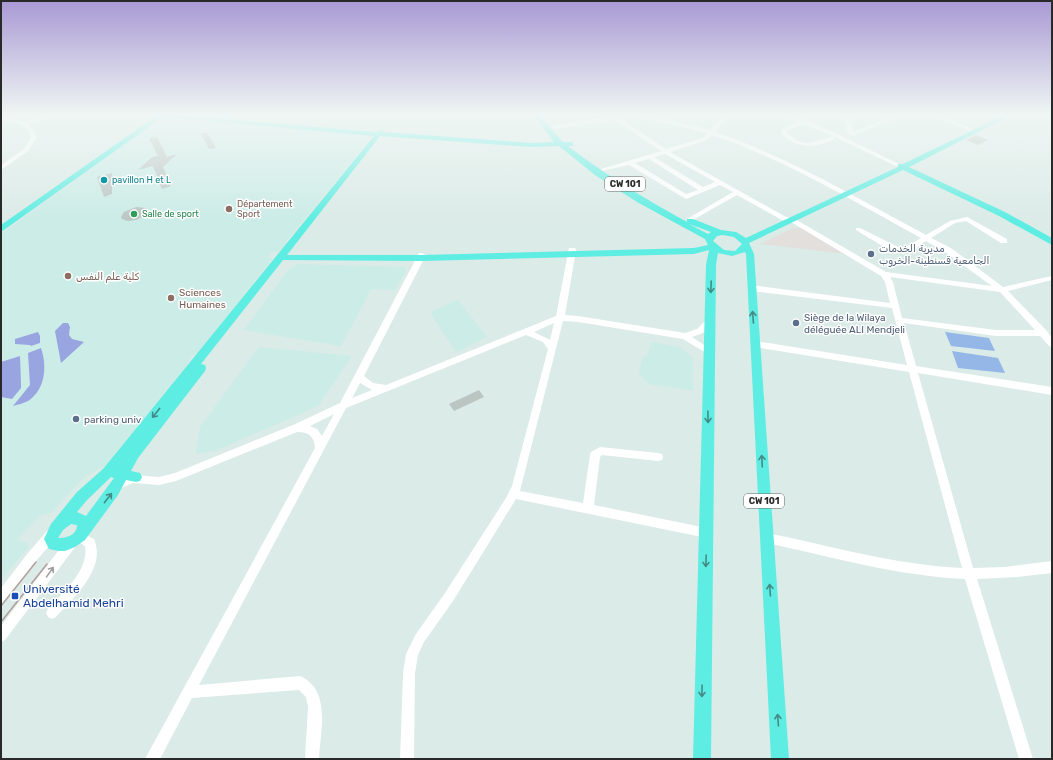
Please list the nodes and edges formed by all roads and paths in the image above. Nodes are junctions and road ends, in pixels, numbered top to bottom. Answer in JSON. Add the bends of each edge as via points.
{"nodes":[{"id":1,"x":25,"y":150,"type":"edge"},
{"id":2,"x":106,"y":150,"type":"edge"},
{"id":3,"x":109,"y":150,"type":"edge"},
{"id":4,"x":369,"y":150,"type":"edge"},
{"id":5,"x":562,"y":150,"type":"edge"},
{"id":6,"x":571,"y":150,"type":"edge"},
{"id":7,"x":576,"y":150,"type":"edge"},
{"id":8,"x":671,"y":150,"type":"edge"},
{"id":9,"x":754,"y":150,"type":"edge"},
{"id":10,"x":875,"y":150,"type":"edge"},
{"id":11,"x":932,"y":150,"type":"edge"},
{"id":12,"x":666,"y":152,"type":"junction"},
{"id":13,"x":576,"y":157,"type":"junction"},
{"id":14,"x":650,"y":157,"type":"junction"},
{"id":15,"x":630,"y":163,"type":"junction"},
{"id":16,"x":903,"y":165,"type":"junction"},
{"id":17,"x":1,"y":168,"type":"edge"},
{"id":18,"x":603,"y":170,"type":"junction"},
{"id":19,"x":719,"y":183,"type":"junction"},
{"id":20,"x":703,"y":190,"type":"junction"},
{"id":21,"x":738,"y":192,"type":"junction"},
{"id":22,"x":843,"y":194,"type":"junction"},
{"id":23,"x":689,"y":220,"type":"junction"},
{"id":24,"x":788,"y":220,"type":"junction"},
{"id":25,"x":3,"y":223,"type":"edge"},
{"id":26,"x":858,"y":229,"type":"dead end"},
{"id":27,"x":720,"y":232,"type":"junction"},
{"id":28,"x":736,"y":235,"type":"junction"},
{"id":29,"x":1052,"y":237,"type":"edge"},
{"id":30,"x":925,"y":238,"type":"junction"},
{"id":31,"x":1004,"y":241,"type":"dead end"},
{"id":32,"x":1052,"y":242,"type":"edge"},
{"id":33,"x":711,"y":244,"type":"junction"},
{"id":34,"x":745,"y":244,"type":"junction"},
{"id":35,"x":572,"y":252,"type":"junction"},
{"id":36,"x":285,"y":256,"type":"junction"},
{"id":37,"x":422,"y":257,"type":"junction"},
{"id":38,"x":884,"y":274,"type":"junction"},
{"id":39,"x":1052,"y":278,"type":"edge"},
{"id":40,"x":751,"y":288,"type":"junction"},
{"id":41,"x":1002,"y":290,"type":"junction"},
{"id":42,"x":895,"y":306,"type":"junction"},
{"id":43,"x":560,"y":318,"type":"junction"},
{"id":44,"x":899,"y":320,"type":"junction"},
{"id":45,"x":710,"y":321,"type":"junction"},
{"id":46,"x":527,"y":332,"type":"junction"},
{"id":47,"x":1044,"y":333,"type":"junction"},
{"id":48,"x":685,"y":336,"type":"junction"},
{"id":49,"x":755,"y":344,"type":"junction"},
{"id":50,"x":1052,"y":344,"type":"edge"},
{"id":51,"x":552,"y":348,"type":"junction"},
{"id":52,"x":709,"y":351,"type":"junction"},
{"id":53,"x":913,"y":368,"type":"junction"},
{"id":54,"x":359,"y":376,"type":"junction"},
{"id":55,"x":390,"y":388,"type":"junction"},
{"id":56,"x":1052,"y":391,"type":"edge"},
{"id":57,"x":342,"y":406,"type":"junction"},
{"id":58,"x":296,"y":428,"type":"junction"},
{"id":59,"x":320,"y":448,"type":"junction"},
{"id":60,"x":658,"y":457,"type":"dead end"},
{"id":61,"x":107,"y":473,"type":"junction"},
{"id":62,"x":122,"y":474,"type":"junction"},
{"id":63,"x":137,"y":478,"type":"joint"},
{"id":64,"x":513,"y":494,"type":"junction"},
{"id":65,"x":588,"y":509,"type":"junction"},
{"id":66,"x":61,"y":523,"type":"junction"},
{"id":67,"x":707,"y":532,"type":"junction"},
{"id":68,"x":51,"y":535,"type":"junction"},
{"id":69,"x":78,"y":535,"type":"junction"},
{"id":70,"x":767,"y":538,"type":"junction"},
{"id":71,"x":1052,"y":567,"type":"edge"},
{"id":72,"x":969,"y":573,"type":"junction"},
{"id":73,"x":1,"y":598,"type":"edge"},
{"id":74,"x":52,"y":613,"type":"dead end"},
{"id":75,"x":1,"y":636,"type":"edge"},
{"id":76,"x":188,"y":692,"type":"junction"},
{"id":77,"x":152,"y":759,"type":"edge"},
{"id":78,"x":312,"y":759,"type":"edge"},
{"id":79,"x":407,"y":759,"type":"edge"},
{"id":80,"x":702,"y":759,"type":"edge"},
{"id":81,"x":780,"y":759,"type":"edge"},
{"id":82,"x":1026,"y":759,"type":"edge"}],
"edges":[{"from":1,"to":17,"type":"street"},
{"from":2,"to":25,"type":"main road"},
{"from":3,"to":25,"type":"main road"},
{"from":4,"to":36,"type":"main road"},
{"from":5,"to":13,"type":"main road"},
{"from":6,"to":13,"type":"main road","number":"CW 101"},
{"from":7,"to":18,"type":"main road","number":"CW 101"},
{"from":8,"to":12,"type":"street"},
{"from":9,"to":22,"type":"street","via":[[794,167]]},
{"from":10,"to":16,"type":"street"},
{"from":11,"to":16,"type":"main road"},
{"from":12,"to":14,"type":"street"},
{"from":12,"to":19,"type":"street"},
{"from":13,"to":33,"type":"main road","number":"CW 101"},
{"from":14,"to":15,"type":"street"},
{"from":14,"to":20,"type":"street"},
{"from":15,"to":18,"type":"street"},
{"from":15,"to":20,"type":"street","via":[[683,196],[690,196]]},
{"from":16,"to":22,"type":"main road"},
{"from":16,"to":29,"type":"main road","via":[[993,204]]},
{"from":16,"to":32,"type":"main road"},
{"from":18,"to":23,"type":"main road","number":"CW 101","via":[[637,193]]},
{"from":19,"to":20,"type":"street"},
{"from":19,"to":21,"type":"street"},
{"from":21,"to":23,"type":"street"},
{"from":21,"to":24,"type":"street"},
{"from":22,"to":24,"type":"main road"},
{"from":22,"to":30,"type":"street"},
{"from":23,"to":27,"type":"main road","number":"CW 101"},
{"from":24,"to":28,"type":"main road"},
{"from":24,"to":34,"type":"main road"},
{"from":24,"to":38,"type":"street"},
{"from":26,"to":30,"type":"street","via":[[902,251]]},
{"from":27,"to":28,"type":"main road"},
{"from":27,"to":33,"type":"main road","via":[[711,235]]},
{"from":28,"to":34,"type":"main road"},
{"from":30,"to":31,"type":"street","via":[[963,218]]},
{"from":30,"to":41,"type":"street","via":[[948,250]]},
{"from":33,"to":34,"type":"main road","via":[[725,253],[736,253],[744,249]]},
{"from":33,"to":35,"type":"main road","via":[[694,250]]},
{"from":33,"to":45,"type":"main road","one_way":true},
{"from":34,"to":40,"type":"main road","number":"CW 101","via":[[750,254]]},
{"from":35,"to":37,"type":"main road"},
{"from":35,"to":43,"type":"street"},
{"from":36,"to":37,"type":"main road"},
{"from":36,"to":61,"type":"main road","one_way":true},
{"from":36,"to":62,"type":"main road"},
{"from":37,"to":54,"type":"street"},
{"from":38,"to":41,"type":"street"},
{"from":38,"to":42,"type":"street","via":[[889,282]]},
{"from":39,"to":41,"type":"street"},
{"from":40,"to":42,"type":"street"},
{"from":49,"to":40,"type":"main road","number":"CW 101","one_way":true},
{"from":41,"to":47,"type":"street"},
{"from":42,"to":44,"type":"street"},
{"from":43,"to":46,"type":"street"},
{"from":43,"to":48,"type":"street"},
{"from":43,"to":51,"type":"street"},
{"from":44,"to":47,"type":"street","via":[[996,333]]},
{"from":44,"to":53,"type":"street"},
{"from":45,"to":48,"type":"street","via":[[700,331]]},
{"from":45,"to":52,"type":"main road"},
{"from":46,"to":51,"type":"street","via":[[546,340]]},
{"from":46,"to":55,"type":"street"},
{"from":47,"to":50,"type":"street"},
{"from":48,"to":52,"type":"street"},
{"from":49,"to":53,"type":"street"},
{"from":70,"to":49,"type":"main road","number":"CW 101","one_way":true},
{"from":51,"to":64,"type":"street"},
{"from":52,"to":67,"type":"main road","one_way":true},
{"from":53,"to":56,"type":"street"},
{"from":53,"to":72,"type":"street"},
{"from":54,"to":55,"type":"street","via":[[370,387]]},
{"from":54,"to":57,"type":"street"},
{"from":55,"to":57,"type":"street"},
{"from":57,"to":58,"type":"street"},
{"from":57,"to":59,"type":"street"},
{"from":58,"to":59,"type":"street","via":[[308,428],[314,432],[319,438]]},
{"from":58,"to":63,"type":"street","via":[[176,477],[159,481]]},
{"from":59,"to":76,"type":"street"},
{"from":60,"to":65,"type":"street","via":[[600,451],[595,455]]},
{"from":61,"to":62,"type":"main road"},
{"from":61,"to":66,"type":"main road","via":[[82,496]]},
{"from":62,"to":63,"type":"main road"},
{"from":69,"to":62,"type":"main road","one_way":true},
{"from":64,"to":65,"type":"street"},
{"from":64,"to":79,"type":"street","via":[[412,654],[409,673]]},
{"from":65,"to":67,"type":"street"},
{"from":66,"to":68,"type":"main road"},
{"from":66,"to":69,"type":"main road","via":[[76,518],[83,521]]},
{"from":67,"to":80,"type":"main road","one_way":true},
{"from":68,"to":69,"type":"main road","via":[[52,542],[58,545]]},
{"from":68,"to":73,"type":"street"},
{"from":69,"to":74,"type":"street","via":[[90,543],[93,555],[91,564]]},
{"from":75,"to":69,"type":"street","one_way":true},
{"from":70,"to":72,"type":"street","via":[[863,560]]},
{"from":81,"to":70,"type":"main road","number":"CW 101","one_way":true},
{"from":71,"to":72,"type":"street","via":[[1029,571]]},
{"from":72,"to":82,"type":"street"},
{"from":76,"to":77,"type":"street"},
{"from":76,"to":78,"type":"street","via":[[300,683],[308,687],[314,708]]}]}
